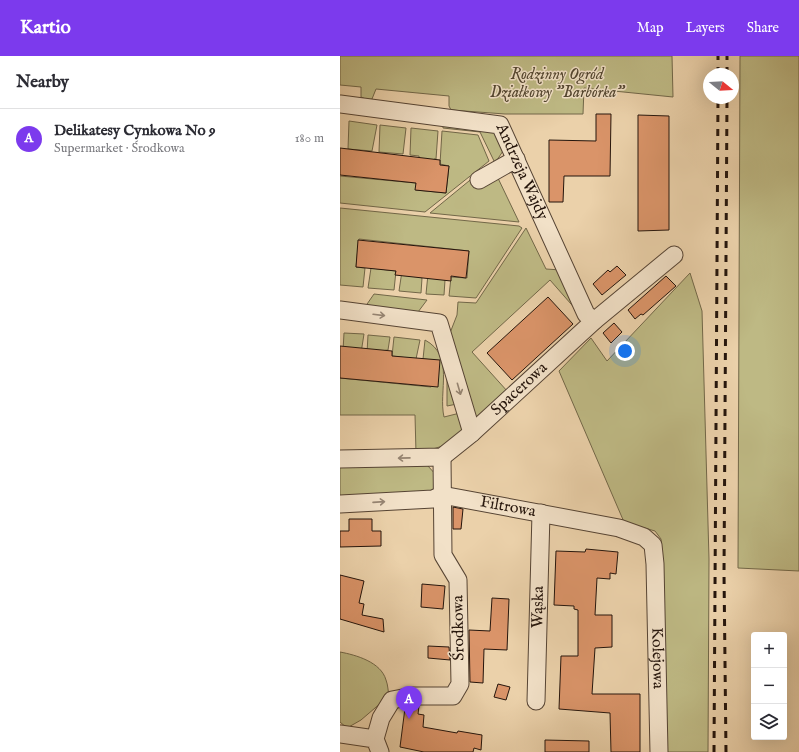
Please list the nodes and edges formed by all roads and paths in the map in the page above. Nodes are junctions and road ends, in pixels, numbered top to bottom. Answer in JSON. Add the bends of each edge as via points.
{"nodes":[{"id":1,"x":340,"y":104,"type":"edge"},
{"id":2,"x":516,"y":159,"type":"junction"},
{"id":3,"x":479,"y":180,"type":"dead end"},
{"id":4,"x":674,"y":255,"type":"dead end"},
{"id":5,"x":340,"y":310,"type":"edge"},
{"id":6,"x":594,"y":321,"type":"junction"},
{"id":7,"x":472,"y":433,"type":"junction"},
{"id":8,"x":442,"y":457,"type":"junction"},
{"id":9,"x":340,"y":459,"type":"edge"},
{"id":10,"x":442,"y":495,"type":"junction"},
{"id":11,"x":340,"y":504,"type":"edge"},
{"id":12,"x":541,"y":513,"type":"junction"},
{"id":13,"x":655,"y":564,"type":"joint"},
{"id":14,"x":536,"y":701,"type":"dead end"},
{"id":15,"x":340,"y":734,"type":"edge"},
{"id":16,"x":377,"y":746,"type":"edge"},
{"id":17,"x":659,"y":752,"type":"edge"}],
"edges":[{"from":1,"to":2,"type":"street","name":"Andrzeja Wajdy","via":[[500,125]]},
{"from":2,"to":3,"type":"street"},
{"from":2,"to":6,"type":"street","name":"Andrzeja Wajdy","via":[[586,314]]},
{"from":4,"to":6,"type":"street","name":"Spacerowa"},
{"from":5,"to":7,"type":"street","one_way":true,"via":[[439,323]]},
{"from":6,"to":7,"type":"street","name":"Spacerowa"},
{"from":7,"to":8,"type":"street","name":"Spacerowa"},
{"from":8,"to":9,"type":"street","one_way":true},
{"from":8,"to":10,"type":"street","name":"Środkowa"},
{"from":11,"to":10,"type":"street","name":"Filtrowa","one_way":true,"via":[[432,499]]},
{"from":10,"to":12,"type":"street","name":"Filtrowa"},
{"from":10,"to":16,"type":"street","name":"Środkowa","via":[[443,555],[458,580],[460,684],[453,696],[413,696],[392,700],[380,718]]},
{"from":12,"to":13,"type":"street","name":"Filtrowa","via":[[619,528],[644,537],[652,545]]},
{"from":12,"to":14,"type":"street","name":"Wąska"},
{"from":13,"to":17,"type":"street","name":"Kolejowa"},
{"from":15,"to":16,"type":"street"}]}
